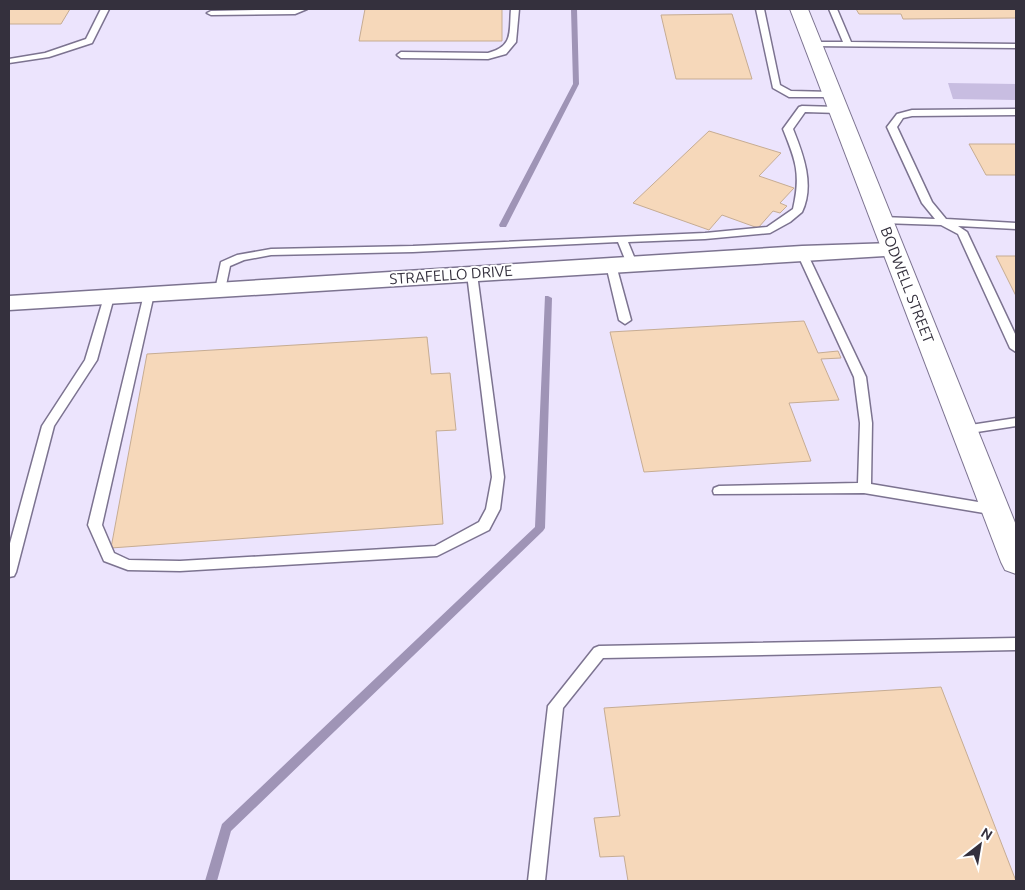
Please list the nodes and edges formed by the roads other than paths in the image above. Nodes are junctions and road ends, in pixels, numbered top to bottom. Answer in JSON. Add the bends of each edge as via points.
{"nodes":[{"id":1,"x":105,"y":9,"type":"edge"},
{"id":2,"x":303,"y":9,"type":"edge"},
{"id":3,"x":515,"y":9,"type":"edge"},
{"id":4,"x":760,"y":9,"type":"edge"},
{"id":5,"x":799,"y":9,"type":"edge"},
{"id":6,"x":833,"y":9,"type":"edge"},
{"id":7,"x":211,"y":13,"type":"dead end"},
{"id":8,"x":813,"y":44,"type":"junction"},
{"id":9,"x":848,"y":44,"type":"junction"},
{"id":10,"x":1016,"y":46,"type":"edge"},
{"id":11,"x":401,"y":55,"type":"dead end"},
{"id":12,"x":9,"y":60,"type":"edge"},
{"id":13,"x":836,"y":102,"type":"junction"},
{"id":14,"x":1016,"y":112,"type":"edge"},
{"id":15,"x":882,"y":220,"type":"junction"},
{"id":16,"x":943,"y":222,"type":"junction"},
{"id":17,"x":1016,"y":226,"type":"edge"},
{"id":18,"x":622,"y":239,"type":"junction"},
{"id":19,"x":893,"y":250,"type":"junction"},
{"id":20,"x":802,"y":253,"type":"junction"},
{"id":21,"x":622,"y":264,"type":"junction"},
{"id":22,"x":472,"y":274,"type":"junction"},
{"id":23,"x":220,"y":290,"type":"junction"},
{"id":24,"x":149,"y":294,"type":"junction"},
{"id":25,"x":109,"y":297,"type":"junction"},
{"id":26,"x":9,"y":303,"type":"edge"},
{"id":27,"x":625,"y":320,"type":"dead end"},
{"id":28,"x":1016,"y":348,"type":"edge"},
{"id":29,"x":1016,"y":422,"type":"edge"},
{"id":30,"x":964,"y":430,"type":"junction"},
{"id":31,"x":864,"y":488,"type":"junction"},
{"id":32,"x":719,"y":491,"type":"dead end"},
{"id":33,"x":996,"y":510,"type":"junction"},
{"id":34,"x":1016,"y":562,"type":"edge"},
{"id":35,"x":9,"y":572,"type":"edge"},
{"id":36,"x":1016,"y":644,"type":"edge"},
{"id":37,"x":536,"y":881,"type":"edge"}],
"edges":[{"from":1,"to":12,"type":"lane","via":[[89,41],[46,56]]},
{"from":2,"to":7,"type":"lane","via":[[295,12]]},
{"from":3,"to":11,"type":"lane","via":[[512,42],[503,52],[488,56]]},
{"from":4,"to":13,"type":"lane","via":[[776,86],[789,94]]},
{"from":5,"to":8,"type":"street","name":"BODWELL STREET"},
{"from":6,"to":9,"type":"lane"},
{"from":8,"to":9,"type":"lane"},
{"from":8,"to":13,"type":"street","name":"BODWELL STREET"},
{"from":9,"to":10,"type":"lane"},
{"from":13,"to":15,"type":"street","name":"BODWELL STREET"},
{"from":13,"to":18,"type":"lane","via":[[802,109],[788,129],[801,161],[802,191],[798,210],[770,230]]},
{"from":14,"to":16,"type":"lane","via":[[912,113],[900,116],[892,127],[928,203]]},
{"from":15,"to":16,"type":"lane"},
{"from":15,"to":19,"type":"street","name":"BODWELL STREET"},
{"from":16,"to":17,"type":"lane"},
{"from":16,"to":28,"type":"lane","via":[[962,232]]},
{"from":18,"to":21,"type":"lane"},
{"from":18,"to":23,"type":"lane","via":[[271,252],[241,257],[225,264]]},
{"from":19,"to":20,"type":"street","name":"STRAFELLO DRIVE"},
{"from":19,"to":30,"type":"street","name":"BODWELL STREET"},
{"from":20,"to":21,"type":"street","name":"STRAFELLO DRIVE"},
{"from":20,"to":31,"type":"lane","via":[[860,377],[866,422]]},
{"from":21,"to":22,"type":"street","name":"STRAFELLO DRIVE"},
{"from":21,"to":27,"type":"lane"},
{"from":22,"to":23,"type":"street","name":"STRAFELLO DRIVE"},
{"from":22,"to":24,"type":"lane","via":[[498,477],[493,509],[484,526],[437,551],[180,566],[128,565],[109,557],[95,525]]},
{"from":23,"to":24,"type":"street","name":"STRAFELLO DRIVE"},
{"from":24,"to":25,"type":"street","name":"STRAFELLO DRIVE"},
{"from":25,"to":26,"type":"street","name":"STRAFELLO DRIVE"},
{"from":25,"to":35,"type":"lane","via":[[91,360],[48,426]]},
{"from":29,"to":30,"type":"lane"},
{"from":30,"to":33,"type":"street","name":"BODWELL STREET"},
{"from":31,"to":32,"type":"lane"},
{"from":31,"to":33,"type":"lane"},
{"from":33,"to":34,"type":"street","name":"BODWELL STREET"},
{"from":36,"to":37,"type":"lane","via":[[599,652],[556,706]]}]}
